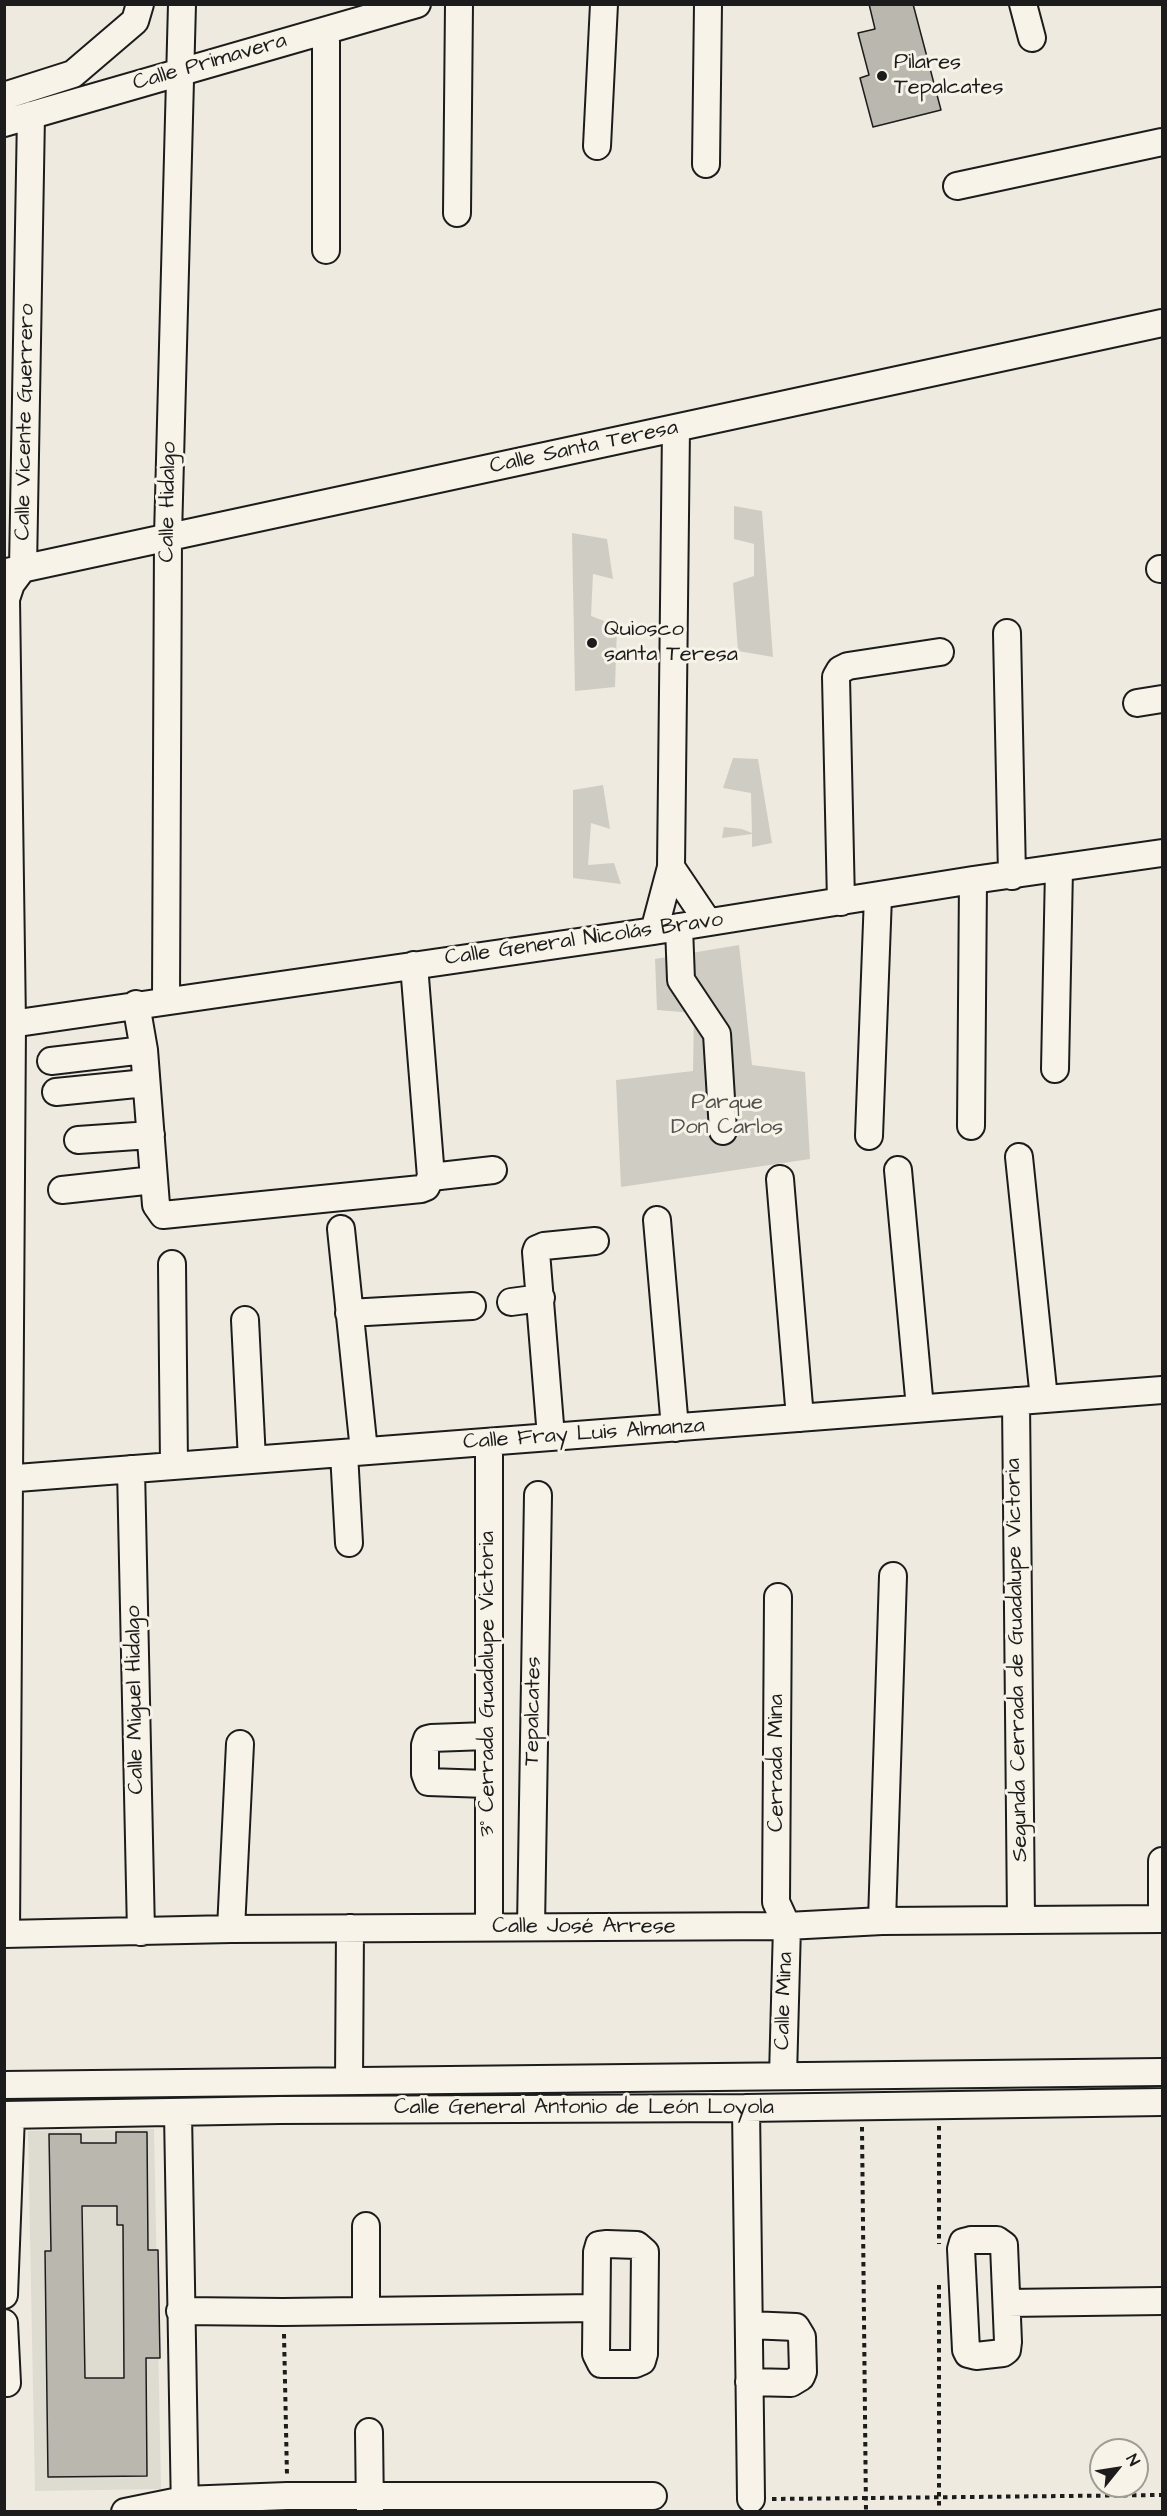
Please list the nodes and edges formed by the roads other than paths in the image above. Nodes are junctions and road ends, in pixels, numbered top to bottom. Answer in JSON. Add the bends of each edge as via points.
{"nodes":[{"id":1,"x":140,"y":4,"type":"edge"},
{"id":2,"x":182,"y":4,"type":"edge"},
{"id":3,"x":417,"y":4,"type":"edge"},
{"id":4,"x":459,"y":4,"type":"edge"},
{"id":5,"x":604,"y":4,"type":"edge"},
{"id":6,"x":708,"y":4,"type":"edge"},
{"id":7,"x":1023,"y":4,"type":"edge"},
{"id":8,"x":326,"y":30,"type":"junction"},
{"id":9,"x":1032,"y":38,"type":"dead end"},
{"id":10,"x":179,"y":71,"type":"junction"},
{"id":11,"x":4,"y":96,"type":"edge"},
{"id":12,"x":31,"y":115,"type":"junction"},
{"id":13,"x":4,"y":123,"type":"edge"},
{"id":14,"x":1162,"y":142,"type":"edge"},
{"id":15,"x":597,"y":146,"type":"dead end"},
{"id":16,"x":706,"y":164,"type":"dead end"},
{"id":17,"x":957,"y":186,"type":"dead end"},
{"id":18,"x":458,"y":213,"type":"dead end"},
{"id":19,"x":326,"y":250,"type":"dead end"},
{"id":20,"x":1162,"y":323,"type":"edge"},
{"id":21,"x":676,"y":428,"type":"junction"},
{"id":22,"x":168,"y":536,"type":"junction"},
{"id":23,"x":14,"y":570,"type":"edge"},
{"id":24,"x":1007,"y":633,"type":"dead end"},
{"id":25,"x":940,"y":652,"type":"dead end"},
{"id":26,"x":1162,"y":699,"type":"edge"},
{"id":27,"x":1137,"y":703,"type":"dead end"},
{"id":28,"x":1162,"y":853,"type":"edge"},
{"id":29,"x":671,"y":867,"type":"junction"},
{"id":30,"x":1059,"y":869,"type":"junction"},
{"id":31,"x":1012,"y":876,"type":"junction"},
{"id":32,"x":973,"y":880,"type":"junction"},
{"id":33,"x":878,"y":896,"type":"junction"},
{"id":34,"x":841,"y":902,"type":"junction"},
{"id":35,"x":708,"y":922,"type":"junction"},
{"id":36,"x":667,"y":929,"type":"junction"},
{"id":37,"x":414,"y":965,"type":"junction"},
{"id":38,"x":166,"y":1000,"type":"junction"},
{"id":39,"x":136,"y":1004,"type":"junction"},
{"id":40,"x":8,"y":1024,"type":"edge"},
{"id":41,"x":144,"y":1050,"type":"junction"},
{"id":42,"x":51,"y":1061,"type":"dead end"},
{"id":43,"x":1055,"y":1069,"type":"dead end"},
{"id":44,"x":146,"y":1083,"type":"junction"},
{"id":45,"x":56,"y":1092,"type":"dead end"},
{"id":46,"x":971,"y":1126,"type":"dead end"},
{"id":47,"x":723,"y":1131,"type":"dead end"},
{"id":48,"x":151,"y":1135,"type":"junction"},
{"id":49,"x":869,"y":1136,"type":"dead end"},
{"id":50,"x":78,"y":1140,"type":"dead end"},
{"id":51,"x":1019,"y":1157,"type":"dead end"},
{"id":52,"x":493,"y":1170,"type":"dead end"},
{"id":53,"x":898,"y":1170,"type":"dead end"},
{"id":54,"x":431,"y":1177,"type":"junction"},
{"id":55,"x":780,"y":1179,"type":"dead end"},
{"id":56,"x":154,"y":1180,"type":"junction"},
{"id":57,"x":62,"y":1190,"type":"dead end"},
{"id":58,"x":657,"y":1220,"type":"dead end"},
{"id":59,"x":341,"y":1229,"type":"dead end"},
{"id":60,"x":595,"y":1241,"type":"dead end"},
{"id":61,"x":172,"y":1264,"type":"dead end"},
{"id":62,"x":541,"y":1298,"type":"junction"},
{"id":63,"x":511,"y":1302,"type":"dead end"},
{"id":64,"x":472,"y":1306,"type":"dead end"},
{"id":65,"x":349,"y":1312,"type":"junction"},
{"id":66,"x":245,"y":1320,"type":"dead end"},
{"id":67,"x":1162,"y":1390,"type":"edge"},
{"id":68,"x":1044,"y":1399,"type":"junction"},
{"id":69,"x":1016,"y":1401,"type":"junction"},
{"id":70,"x":920,"y":1408,"type":"junction"},
{"id":71,"x":800,"y":1418,"type":"junction"},
{"id":72,"x":675,"y":1428,"type":"junction"},
{"id":73,"x":551,"y":1437,"type":"junction"},
{"id":74,"x":489,"y":1442,"type":"junction"},
{"id":75,"x":354,"y":1452,"type":"junction"},
{"id":76,"x":252,"y":1460,"type":"junction"},
{"id":77,"x":174,"y":1466,"type":"junction"},
{"id":78,"x":131,"y":1469,"type":"junction"},
{"id":79,"x":6,"y":1479,"type":"edge"},
{"id":80,"x":538,"y":1495,"type":"dead end"},
{"id":81,"x":349,"y":1543,"type":"dead end"},
{"id":82,"x":893,"y":1576,"type":"dead end"},
{"id":83,"x":778,"y":1597,"type":"dead end"},
{"id":84,"x":487,"y":1736,"type":"junction"},
{"id":85,"x":240,"y":1744,"type":"dead end"},
{"id":86,"x":487,"y":1784,"type":"junction"},
{"id":87,"x":1162,"y":1861,"type":"edge"},
{"id":88,"x":1021,"y":1919,"type":"junction"},
{"id":89,"x":1162,"y":1919,"type":"edge"},
{"id":90,"x":882,"y":1921,"type":"junction"},
{"id":91,"x":787,"y":1926,"type":"junction"},
{"id":92,"x":489,"y":1927,"type":"junction"},
{"id":93,"x":350,"y":1928,"type":"junction"},
{"id":94,"x":531,"y":1928,"type":"junction"},
{"id":95,"x":231,"y":1929,"type":"junction"},
{"id":96,"x":141,"y":1932,"type":"junction"},
{"id":97,"x":5,"y":1934,"type":"edge"},
{"id":98,"x":1162,"y":2072,"type":"edge"},
{"id":99,"x":783,"y":2076,"type":"junction"},
{"id":100,"x":349,"y":2081,"type":"junction"},
{"id":101,"x":4,"y":2085,"type":"edge"},
{"id":102,"x":1162,"y":2102,"type":"edge"},
{"id":103,"x":746,"y":2108,"type":"junction"},
{"id":104,"x":178,"y":2113,"type":"junction"},
{"id":105,"x":8,"y":2115,"type":"edge"},
{"id":106,"x":366,"y":2226,"type":"dead end"},
{"id":107,"x":4,"y":2295,"type":"edge"},
{"id":108,"x":1162,"y":2301,"type":"edge"},
{"id":109,"x":1007,"y":2303,"type":"dead end"},
{"id":110,"x":596,"y":2308,"type":"junction"},
{"id":111,"x":180,"y":2311,"type":"junction"},
{"id":112,"x":366,"y":2311,"type":"junction"},
{"id":113,"x":4,"y":2323,"type":"edge"},
{"id":114,"x":748,"y":2325,"type":"junction"},
{"id":115,"x":749,"y":2382,"type":"junction"},
{"id":116,"x":7,"y":2383,"type":"dead end"},
{"id":117,"x":369,"y":2432,"type":"dead end"},
{"id":118,"x":653,"y":2496,"type":"dead end"},
{"id":119,"x":751,"y":2499,"type":"road end"},
{"id":120,"x":370,"y":2504,"type":"edge"},
{"id":121,"x":184,"y":2506,"type":"edge"},
{"id":122,"x":125,"y":2511,"type":"edge"}],
"edges":[{"from":1,"to":11,"type":"street","via":[[135,21],[73,74]]},
{"from":2,"to":10,"type":"street","name":"Calle Hidalgo"},
{"from":3,"to":8,"type":"street","name":"Calle Primavera"},
{"from":4,"to":18,"type":"street"},
{"from":5,"to":15,"type":"street"},
{"from":6,"to":16,"type":"street"},
{"from":7,"to":9,"type":"street"},
{"from":8,"to":10,"type":"street","name":"Calle Primavera"},
{"from":8,"to":19,"type":"street"},
{"from":10,"to":12,"type":"street","name":"Calle Primavera"},
{"from":10,"to":22,"type":"street","name":"Calle Hidalgo"},
{"from":12,"to":13,"type":"street","name":"Calle Primavera"},
{"from":12,"to":23,"type":"street","name":"Calle Vicente Guerrero"},
{"from":14,"to":17,"type":"street"},
{"from":20,"to":21,"type":"street","name":"Calle Santa Teresa"},
{"from":21,"to":22,"type":"street","name":"Calle Santa Teresa"},
{"from":21,"to":29,"type":"street"},
{"from":22,"to":23,"type":"street","name":"Calle Santa Teresa"},
{"from":22,"to":38,"type":"street","name":"Calle Hidalgo"},
{"from":23,"to":40,"type":"street","name":"Calle Vicente Guerrero","via":[[6,599]]},
{"from":24,"to":31,"type":"street"},
{"from":25,"to":34,"type":"street","via":[[848,666],[836,677]]},
{"from":26,"to":27,"type":"street"},
{"from":28,"to":30,"type":"street","name":"Calle General Nicolás Bravo"},
{"from":29,"to":35,"type":"street"},
{"from":29,"to":36,"type":"street"},
{"from":30,"to":31,"type":"street","name":"Calle General Nicolás Bravo"},
{"from":30,"to":43,"type":"street"},
{"from":31,"to":32,"type":"street","name":"Calle General Nicolás Bravo"},
{"from":32,"to":33,"type":"street","name":"Calle General Nicolás Bravo"},
{"from":32,"to":46,"type":"street"},
{"from":33,"to":34,"type":"street","name":"Calle General Nicolás Bravo"},
{"from":33,"to":49,"type":"street"},
{"from":34,"to":35,"type":"street","name":"Calle General Nicolás Bravo"},
{"from":35,"to":36,"type":"street","name":"Calle General Nicolás Bravo"},
{"from":36,"to":37,"type":"street","name":"Calle General Nicolás Bravo"},
{"from":36,"to":47,"type":"street","via":[[681,980],[717,1034]]},
{"from":37,"to":38,"type":"street","name":"Calle General Nicolás Bravo"},
{"from":37,"to":54,"type":"street"},
{"from":38,"to":39,"type":"street","name":"Calle General Nicolás Bravo"},
{"from":39,"to":40,"type":"street","name":"Calle General Nicolás Bravo"},
{"from":39,"to":41,"type":"street"},
{"from":40,"to":79,"type":"street","name":"Calle Vicente Guerrero"},
{"from":41,"to":42,"type":"street"},
{"from":41,"to":44,"type":"street"},
{"from":44,"to":45,"type":"street"},
{"from":44,"to":48,"type":"street"},
{"from":48,"to":50,"type":"street"},
{"from":48,"to":56,"type":"street"},
{"from":51,"to":68,"type":"street"},
{"from":52,"to":54,"type":"street"},
{"from":53,"to":70,"type":"street"},
{"from":54,"to":56,"type":"street","via":[[421,1189],[168,1216],[158,1211]]},
{"from":55,"to":71,"type":"street"},
{"from":56,"to":57,"type":"street"},
{"from":58,"to":72,"type":"street"},
{"from":59,"to":65,"type":"street"},
{"from":60,"to":62,"type":"street","via":[[537,1249]]},
{"from":61,"to":77,"type":"street"},
{"from":62,"to":63,"type":"street"},
{"from":62,"to":73,"type":"street"},
{"from":64,"to":65,"type":"street"},
{"from":65,"to":75,"type":"street"},
{"from":66,"to":76,"type":"street"},
{"from":67,"to":68,"type":"street","name":"Calle Fray Luis Almanza"},
{"from":68,"to":69,"type":"street","name":"Calle Fray Luis Almanza"},
{"from":69,"to":70,"type":"street","name":"Calle Fray Luis Almanza"},
{"from":69,"to":88,"type":"street","name":"Segunda Cerrada de Guadalupe Victoria"},
{"from":70,"to":71,"type":"street","name":"Calle Fray Luis Almanza"},
{"from":71,"to":72,"type":"street","name":"Calle Fray Luis Almanza"},
{"from":72,"to":73,"type":"street","name":"Calle Fray Luis Almanza"},
{"from":73,"to":74,"type":"street","name":"Calle Fray Luis Almanza"},
{"from":74,"to":75,"type":"street","name":"Calle Fray Luis Almanza"},
{"from":74,"to":84,"type":"street","name":"3˚ Cerrada Guadalupe Victoria"},
{"from":75,"to":76,"type":"street","name":"Calle Fray Luis Almanza"},
{"from":75,"to":81,"type":"street"},
{"from":76,"to":77,"type":"street","name":"Calle Fray Luis Almanza"},
{"from":77,"to":78,"type":"street","name":"Calle Fray Luis Almanza"},
{"from":78,"to":79,"type":"street","name":"Calle Fray Luis Almanza"},
{"from":78,"to":96,"type":"street","name":"Calle Miguel Hidalgo"},
{"from":79,"to":97,"type":"street","name":"Calle Vicente Guerrero"},
{"from":80,"to":94,"type":"street","name":"Tepalcates"},
{"from":82,"to":90,"type":"street"},
{"from":83,"to":91,"type":"street","name":"Cerrada Mina","via":[[776,1902]]},
{"from":84,"to":86,"type":"street","name":"3˚ Cerrada Guadalupe Victoria"},
{"from":84,"to":86,"type":"street","via":[[431,1737],[425,1745],[428,1782]]},
{"from":85,"to":95,"type":"street"},
{"from":86,"to":92,"type":"street","name":"3˚ Cerrada Guadalupe Victoria"},
{"from":87,"to":89,"type":"street"},
{"from":88,"to":89,"type":"street","name":"Calle José Arrese"},
{"from":88,"to":90,"type":"street","name":"Calle José Arrese"},
{"from":90,"to":91,"type":"street","name":"Calle José Arrese"},
{"from":91,"to":94,"type":"street","name":"Calle José Arrese"},
{"from":91,"to":99,"type":"street","name":"Calle Mina"},
{"from":92,"to":93,"type":"street","name":"Calle José Arrese"},
{"from":92,"to":94,"type":"street","name":"Calle José Arrese"},
{"from":93,"to":95,"type":"street","name":"Calle José Arrese"},
{"from":93,"to":100,"type":"street"},
{"from":95,"to":96,"type":"street","name":"Calle José Arrese"},
{"from":96,"to":97,"type":"street","name":"Calle José Arrese"},
{"from":98,"to":99,"type":"street","name":"Calle General Antonio de León Loyola"},
{"from":99,"to":100,"type":"street","name":"Calle General Antonio de León Loyola"},
{"from":100,"to":101,"type":"street","name":"Calle General Antonio de León Loyola"},
{"from":102,"to":103,"type":"street","name":"Calle General Antonio de León Loyola"},
{"from":103,"to":104,"type":"street","name":"Calle General Antonio de León Loyola"},
{"from":103,"to":114,"type":"street"},
{"from":104,"to":105,"type":"street","name":"Calle General Antonio de León Loyola"},
{"from":104,"to":111,"type":"street"},
{"from":105,"to":107,"type":"street"},
{"from":106,"to":112,"type":"street"},
{"from":108,"to":109,"type":"street"},
{"from":110,"to":110,"type":"street","via":[[599,2245],[644,2249],[642,2361],[605,2365],[598,2361]]},
{"from":110,"to":112,"type":"street"},
{"from":111,"to":112,"type":"street"},
{"from":111,"to":121,"type":"street"},
{"from":113,"to":116,"type":"street"},
{"from":114,"to":115,"type":"street"},
{"from":114,"to":115,"type":"street","via":[[796,2327],[802,2337],[801,2377],[797,2382]]},
{"from":115,"to":119,"type":"street"},
{"from":117,"to":120,"type":"street"},
{"from":118,"to":120,"type":"street"},
{"from":120,"to":121,"type":"street","via":[[287,2496]]},
{"from":121,"to":122,"type":"street"}]}
